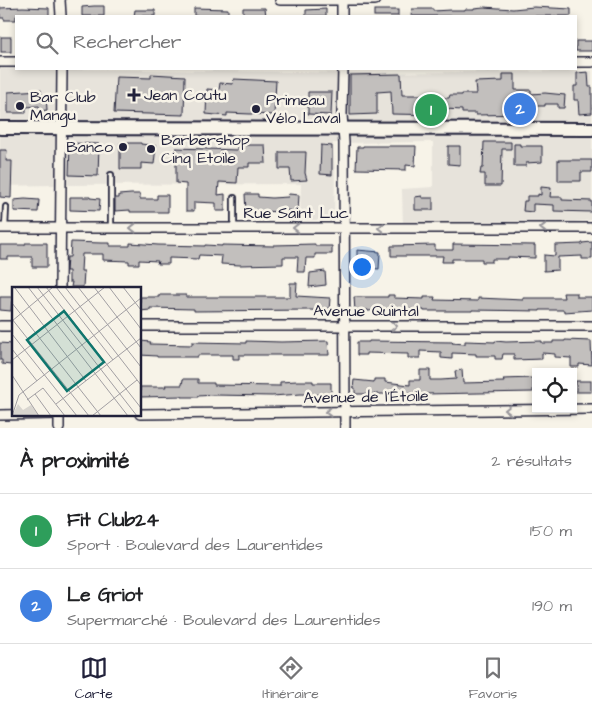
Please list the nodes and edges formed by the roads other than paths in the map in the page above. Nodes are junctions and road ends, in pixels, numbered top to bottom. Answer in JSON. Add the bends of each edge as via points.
{"nodes":[{"id":1,"x":60,"y":0,"type":"edge"},
{"id":2,"x":280,"y":0,"type":"edge"},
{"id":3,"x":342,"y":0,"type":"edge"},
{"id":4,"x":375,"y":0,"type":"edge"},
{"id":5,"x":60,"y":15,"type":"edge"},
{"id":6,"x":342,"y":15,"type":"edge"},
{"id":7,"x":0,"y":62,"type":"edge"},
{"id":8,"x":15,"y":62,"type":"edge"},
{"id":9,"x":577,"y":62,"type":"edge"},
{"id":10,"x":592,"y":62,"type":"edge"},
{"id":11,"x":62,"y":70,"type":"edge"},
{"id":12,"x":342,"y":70,"type":"edge"},
{"id":13,"x":0,"y":128,"type":"edge"},
{"id":14,"x":592,"y":128,"type":"edge"},
{"id":15,"x":61,"y":129,"type":"junction"},
{"id":16,"x":343,"y":129,"type":"junction"},
{"id":17,"x":111,"y":175,"type":"dead end"},
{"id":18,"x":234,"y":198,"type":"dead end"},
{"id":19,"x":6,"y":207,"type":"dead end"},
{"id":20,"x":3,"y":228,"type":"edge"},
{"id":21,"x":110,"y":228,"type":"junction"},
{"id":22,"x":234,"y":228,"type":"junction"},
{"id":23,"x":345,"y":228,"type":"junction"},
{"id":24,"x":592,"y":228,"type":"edge"},
{"id":25,"x":60,"y":229,"type":"junction"},
{"id":26,"x":60,"y":287,"type":"edge"},
{"id":27,"x":141,"y":326,"type":"edge"},
{"id":28,"x":345,"y":326,"type":"junction"},
{"id":29,"x":592,"y":326,"type":"edge"},
{"id":30,"x":592,"y":409,"type":"edge"},
{"id":31,"x":345,"y":412,"type":"junction"},
{"id":32,"x":141,"y":414,"type":"edge"},
{"id":33,"x":345,"y":428,"type":"edge"}],
"edges":[{"from":1,"to":5,"type":"street"},
{"from":2,"to":3,"type":"street"},
{"from":3,"to":4,"type":"street"},
{"from":3,"to":6,"type":"street"},
{"from":7,"to":8,"type":"street"},
{"from":9,"to":10,"type":"street"},
{"from":11,"to":15,"type":"street"},
{"from":12,"to":16,"type":"street"},
{"from":13,"to":15,"type":"main road"},
{"from":14,"to":16,"type":"main road"},
{"from":15,"to":16,"type":"main road"},
{"from":15,"to":25,"type":"street"},
{"from":16,"to":23,"type":"street"},
{"from":17,"to":21,"type":"lane"},
{"from":18,"to":22,"type":"lane"},
{"from":19,"to":20,"type":"lane"},
{"from":20,"to":25,"type":"street","name":"Rue Saint Luc"},
{"from":22,"to":21,"type":"street","name":"Rue Saint Luc","one_way":true},
{"from":21,"to":25,"type":"street","name":"Rue Saint Luc"},
{"from":23,"to":22,"type":"street","name":"Rue Saint Luc","one_way":true},
{"from":24,"to":23,"type":"street","name":"Rue Saint Luc","one_way":true},
{"from":23,"to":28,"type":"street"},
{"from":25,"to":26,"type":"street"},
{"from":27,"to":28,"type":"street","name":"Avenue Quintal"},
{"from":28,"to":29,"type":"street","name":"Avenue Quintal","one_way":true},
{"from":28,"to":31,"type":"street"},
{"from":30,"to":31,"type":"street","name":"Avenue de l'Étoile","one_way":true},
{"from":31,"to":32,"type":"street","name":"Avenue de l'Étoile","one_way":true},
{"from":31,"to":33,"type":"street"}]}
